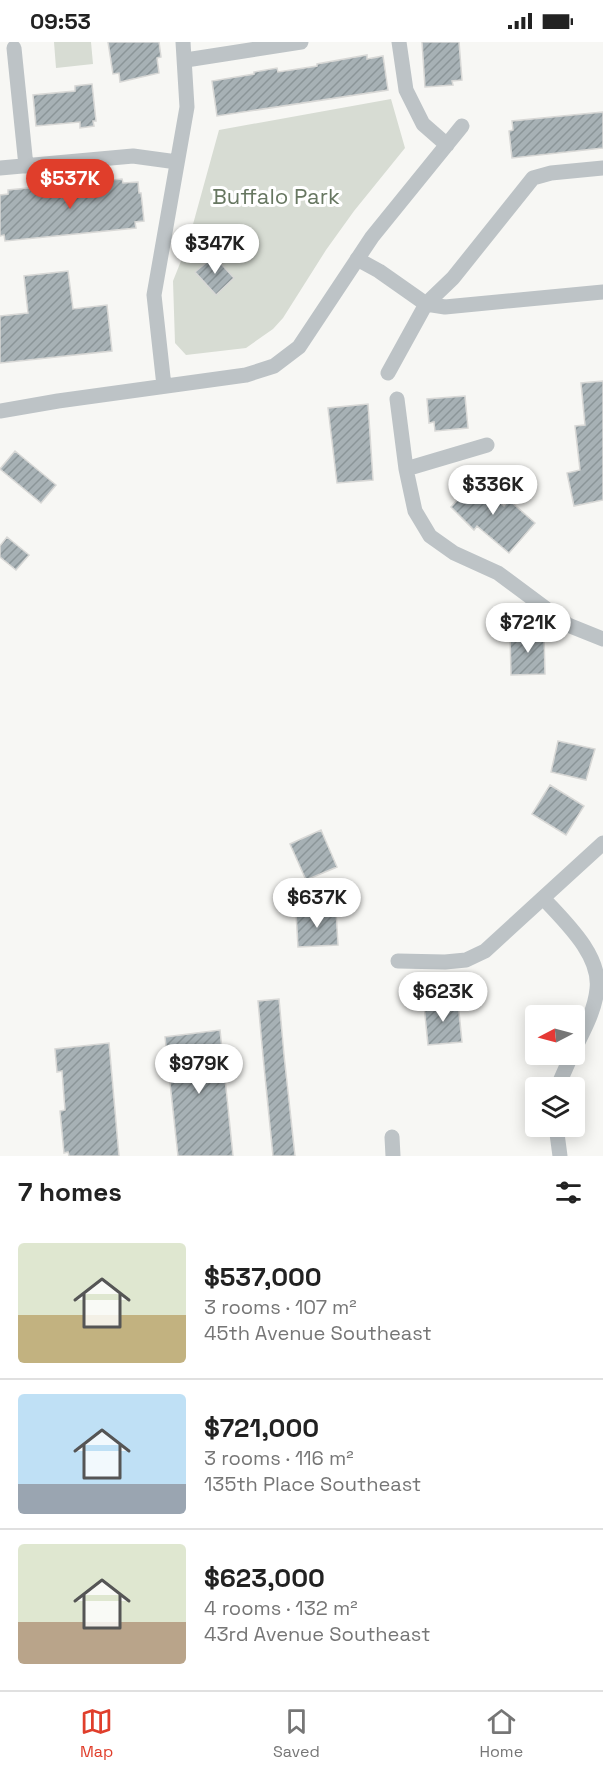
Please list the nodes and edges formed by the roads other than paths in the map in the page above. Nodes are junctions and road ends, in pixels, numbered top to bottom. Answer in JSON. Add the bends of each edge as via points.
{"nodes":[{"id":1,"x":183,"y":42,"type":"edge"},
{"id":2,"x":301,"y":42,"type":"edge"},
{"id":3,"x":399,"y":42,"type":"edge"},
{"id":4,"x":14,"y":48,"type":"dead end"},
{"id":5,"x":186,"y":60,"type":"junction"},
{"id":6,"x":462,"y":126,"type":"dead end"},
{"id":7,"x":447,"y":145,"type":"junction"},
{"id":8,"x":177,"y":162,"type":"junction"},
{"id":9,"x":26,"y":166,"type":"junction"},
{"id":10,"x":0,"y":168,"type":"edge"},
{"id":11,"x":603,"y":168,"type":"edge"},
{"id":12,"x":357,"y":259,"type":"junction"},
{"id":13,"x":603,"y":291,"type":"edge"},
{"id":14,"x":426,"y":304,"type":"junction"},
{"id":15,"x":388,"y":373,"type":"dead end"},
{"id":16,"x":164,"y":386,"type":"junction"},
{"id":17,"x":397,"y":399,"type":"dead end"},
{"id":18,"x":0,"y":411,"type":"edge"},
{"id":19,"x":487,"y":445,"type":"dead end"},
{"id":20,"x":406,"y":469,"type":"junction"},
{"id":21,"x":603,"y":639,"type":"edge"},
{"id":22,"x":603,"y":843,"type":"edge"},
{"id":23,"x":544,"y":899,"type":"junction"},
{"id":24,"x":398,"y":961,"type":"dead end"},
{"id":25,"x":585,"y":1027,"type":"edge"},
{"id":26,"x":392,"y":1137,"type":"dead end"},
{"id":27,"x":557,"y":1137,"type":"edge"},
{"id":28,"x":393,"y":1156,"type":"edge"},
{"id":29,"x":560,"y":1156,"type":"edge"}],
"edges":[{"from":1,"to":5,"type":"street"},
{"from":2,"to":5,"type":"street"},
{"from":3,"to":7,"type":"street","via":[[406,90],[423,124]]},
{"from":4,"to":9,"type":"street"},
{"from":5,"to":8,"type":"street","via":[[187,107]]},
{"from":6,"to":7,"type":"street"},
{"from":7,"to":12,"type":"street"},
{"from":8,"to":9,"type":"street","via":[[134,156]]},
{"from":8,"to":16,"type":"street","via":[[154,295]]},
{"from":9,"to":10,"type":"street"},
{"from":11,"to":14,"type":"street","via":[[533,178],[453,278]]},
{"from":12,"to":14,"type":"street"},
{"from":12,"to":16,"type":"street","via":[[299,347],[274,366],[246,375]]},
{"from":13,"to":14,"type":"street","via":[[445,307]]},
{"from":14,"to":15,"type":"street"},
{"from":16,"to":18,"type":"street"},
{"from":17,"to":20,"type":"street"},
{"from":19,"to":20,"type":"street"},
{"from":20,"to":21,"type":"street","via":[[414,511],[430,536],[454,553],[498,573],[568,625]]},
{"from":22,"to":23,"type":"street"},
{"from":23,"to":24,"type":"street","via":[[485,951],[466,960]]},
{"from":23,"to":25,"type":"street","via":[[581,940],[595,972],[598,987]]},
{"from":26,"to":28,"type":"street"},
{"from":27,"to":29,"type":"street"}]}
